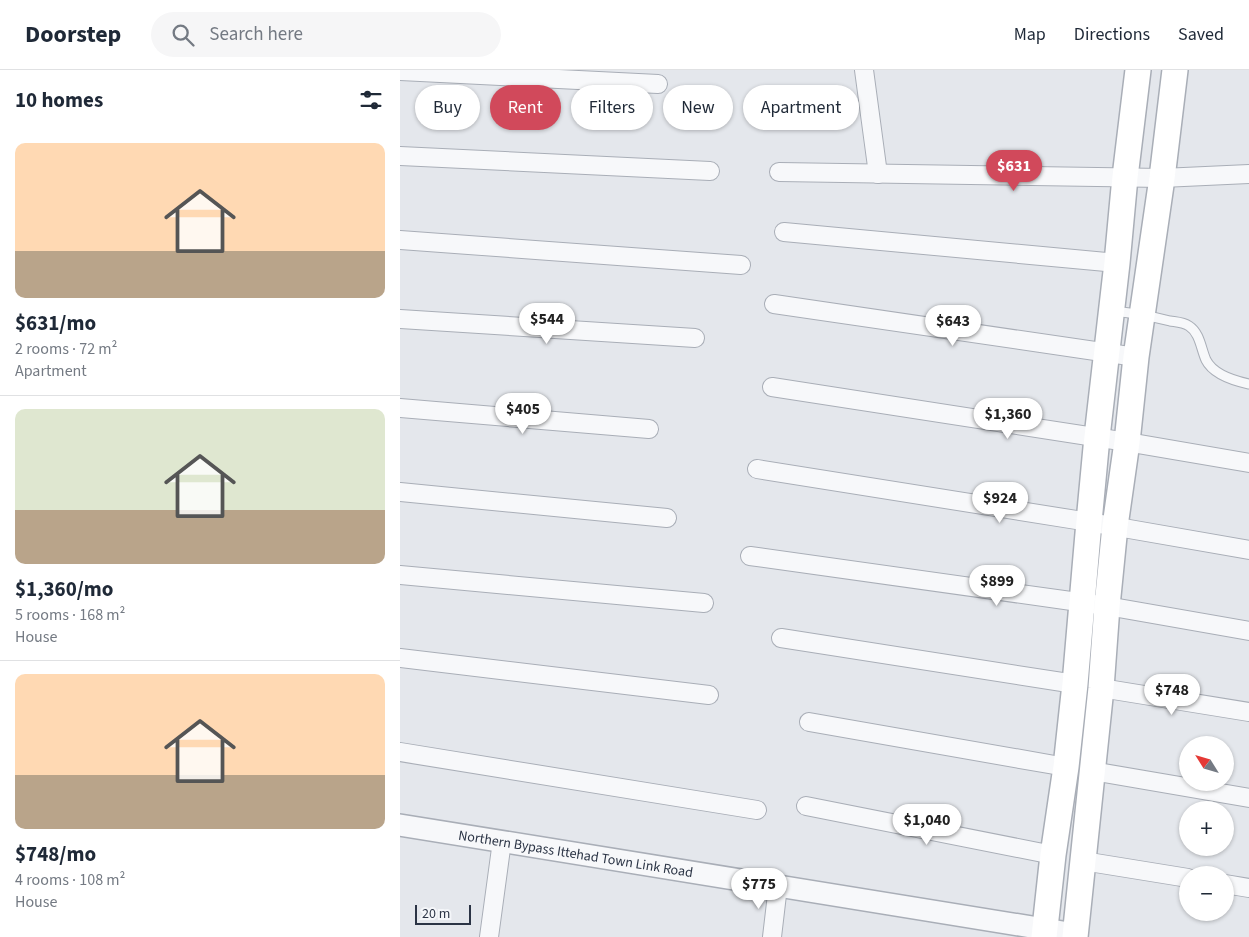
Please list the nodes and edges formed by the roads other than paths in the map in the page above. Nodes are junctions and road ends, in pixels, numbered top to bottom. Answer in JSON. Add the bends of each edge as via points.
{"nodes":[{"id":1,"x":864,"y":70,"type":"edge"},
{"id":2,"x":1138,"y":70,"type":"edge"},
{"id":3,"x":1175,"y":70,"type":"edge"},
{"id":4,"x":400,"y":71,"type":"edge"},
{"id":5,"x":658,"y":84,"type":"dead end"},
{"id":6,"x":400,"y":156,"type":"edge"},
{"id":7,"x":710,"y":171,"type":"dead end"},
{"id":8,"x":779,"y":172,"type":"dead end"},
{"id":9,"x":878,"y":174,"type":"junction"},
{"id":10,"x":1249,"y":174,"type":"edge"},
{"id":11,"x":1125,"y":177,"type":"junction"},
{"id":12,"x":1162,"y":178,"type":"junction"},
{"id":13,"x":784,"y":232,"type":"dead end"},
{"id":14,"x":400,"y":240,"type":"edge"},
{"id":15,"x":1117,"y":263,"type":"junction"},
{"id":16,"x":741,"y":265,"type":"dead end"},
{"id":17,"x":774,"y":304,"type":"dead end"},
{"id":18,"x":1112,"y":310,"type":"junction"},
{"id":19,"x":1142,"y":315,"type":"junction"},
{"id":20,"x":400,"y":319,"type":"edge"},
{"id":21,"x":695,"y":338,"type":"dead end"},
{"id":22,"x":1107,"y":353,"type":"junction"},
{"id":23,"x":1136,"y":357,"type":"junction"},
{"id":24,"x":1249,"y":384,"type":"edge"},
{"id":25,"x":772,"y":387,"type":"dead end"},
{"id":26,"x":400,"y":408,"type":"edge"},
{"id":27,"x":649,"y":429,"type":"dead end"},
{"id":28,"x":1097,"y":437,"type":"junction"},
{"id":29,"x":1127,"y":442,"type":"junction"},
{"id":30,"x":1249,"y":463,"type":"edge"},
{"id":31,"x":757,"y":469,"type":"dead end"},
{"id":32,"x":400,"y":492,"type":"edge"},
{"id":33,"x":667,"y":518,"type":"dead end"},
{"id":34,"x":1089,"y":522,"type":"junction"},
{"id":35,"x":1115,"y":526,"type":"junction"},
{"id":36,"x":1249,"y":550,"type":"edge"},
{"id":37,"x":750,"y":556,"type":"dead end"},
{"id":38,"x":400,"y":575,"type":"edge"},
{"id":39,"x":1082,"y":602,"type":"junction"},
{"id":40,"x":704,"y":603,"type":"dead end"},
{"id":41,"x":1107,"y":606,"type":"junction"},
{"id":42,"x":1249,"y":631,"type":"edge"},
{"id":43,"x":781,"y":638,"type":"dead end"},
{"id":44,"x":400,"y":658,"type":"edge"},
{"id":45,"x":1075,"y":684,"type":"junction"},
{"id":46,"x":1101,"y":688,"type":"junction"},
{"id":47,"x":709,"y":695,"type":"dead end"},
{"id":48,"x":1249,"y":712,"type":"edge"},
{"id":49,"x":809,"y":722,"type":"dead end"},
{"id":50,"x":400,"y":752,"type":"edge"},
{"id":51,"x":1066,"y":767,"type":"junction"},
{"id":52,"x":1092,"y":771,"type":"junction"},
{"id":53,"x":1249,"y":798,"type":"edge"},
{"id":54,"x":806,"y":806,"type":"dead end"},
{"id":55,"x":757,"y":810,"type":"dead end"},
{"id":56,"x":400,"y":825,"type":"edge"},
{"id":57,"x":502,"y":841,"type":"junction"},
{"id":58,"x":1053,"y":855,"type":"junction"},
{"id":59,"x":1083,"y":860,"type":"junction"},
{"id":60,"x":1179,"y":876,"type":"edge"},
{"id":61,"x":778,"y":886,"type":"junction"},
{"id":62,"x":1234,"y":886,"type":"edge"},
{"id":63,"x":1249,"y":888,"type":"edge"},
{"id":64,"x":1045,"y":933,"type":"edge"},
{"id":65,"x":1079,"y":936,"type":"edge"},
{"id":66,"x":489,"y":937,"type":"edge"},
{"id":67,"x":772,"y":937,"type":"edge"}],
"edges":[{"from":1,"to":9,"type":"street"},
{"from":2,"to":11,"type":"main road"},
{"from":3,"to":12,"type":"main road"},
{"from":4,"to":5,"type":"street"},
{"from":6,"to":7,"type":"street"},
{"from":8,"to":9,"type":"street"},
{"from":9,"to":11,"type":"street"},
{"from":10,"to":12,"type":"street"},
{"from":11,"to":12,"type":"street"},
{"from":11,"to":15,"type":"main road"},
{"from":12,"to":19,"type":"main road"},
{"from":13,"to":15,"type":"street"},
{"from":14,"to":16,"type":"street"},
{"from":15,"to":18,"type":"main road"},
{"from":17,"to":22,"type":"street"},
{"from":18,"to":19,"type":"lane"},
{"from":18,"to":22,"type":"main road"},
{"from":19,"to":23,"type":"main road"},
{"from":19,"to":24,"type":"lane","via":[[1190,326],[1206,362],[1213,369]]},
{"from":20,"to":21,"type":"street"},
{"from":22,"to":23,"type":"street"},
{"from":22,"to":28,"type":"main road"},
{"from":23,"to":29,"type":"main road"},
{"from":25,"to":28,"type":"street"},
{"from":26,"to":27,"type":"street"},
{"from":28,"to":29,"type":"street"},
{"from":28,"to":34,"type":"main road"},
{"from":29,"to":30,"type":"street"},
{"from":29,"to":35,"type":"main road"},
{"from":31,"to":34,"type":"street"},
{"from":32,"to":33,"type":"street"},
{"from":34,"to":35,"type":"street"},
{"from":34,"to":39,"type":"main road"},
{"from":35,"to":36,"type":"street"},
{"from":35,"to":41,"type":"main road"},
{"from":37,"to":39,"type":"street"},
{"from":38,"to":40,"type":"street"},
{"from":39,"to":41,"type":"street"},
{"from":39,"to":45,"type":"main road"},
{"from":41,"to":42,"type":"street"},
{"from":41,"to":46,"type":"main road"},
{"from":43,"to":45,"type":"street"},
{"from":44,"to":47,"type":"street"},
{"from":45,"to":51,"type":"main road"},
{"from":46,"to":48,"type":"street"},
{"from":46,"to":52,"type":"main road"},
{"from":49,"to":51,"type":"street"},
{"from":50,"to":55,"type":"street"},
{"from":51,"to":58,"type":"main road"},
{"from":52,"to":53,"type":"street"},
{"from":52,"to":59,"type":"main road"},
{"from":54,"to":58,"type":"street"},
{"from":56,"to":57,"type":"street","name":"Northern Bypass Ittehad Town Link Road"},
{"from":57,"to":61,"type":"street","name":"Northern Bypass Ittehad Town Link Road"},
{"from":57,"to":66,"type":"street"},
{"from":58,"to":64,"type":"main road"},
{"from":59,"to":60,"type":"street"},
{"from":59,"to":65,"type":"main road"},
{"from":61,"to":64,"type":"street","name":"Northern Bypass Ittehad Town Link Road"},
{"from":61,"to":67,"type":"street"},
{"from":62,"to":63,"type":"street"},
{"from":64,"to":65,"type":"street","name":"Northern Bypass Ittehad Town Link Road"}]}
